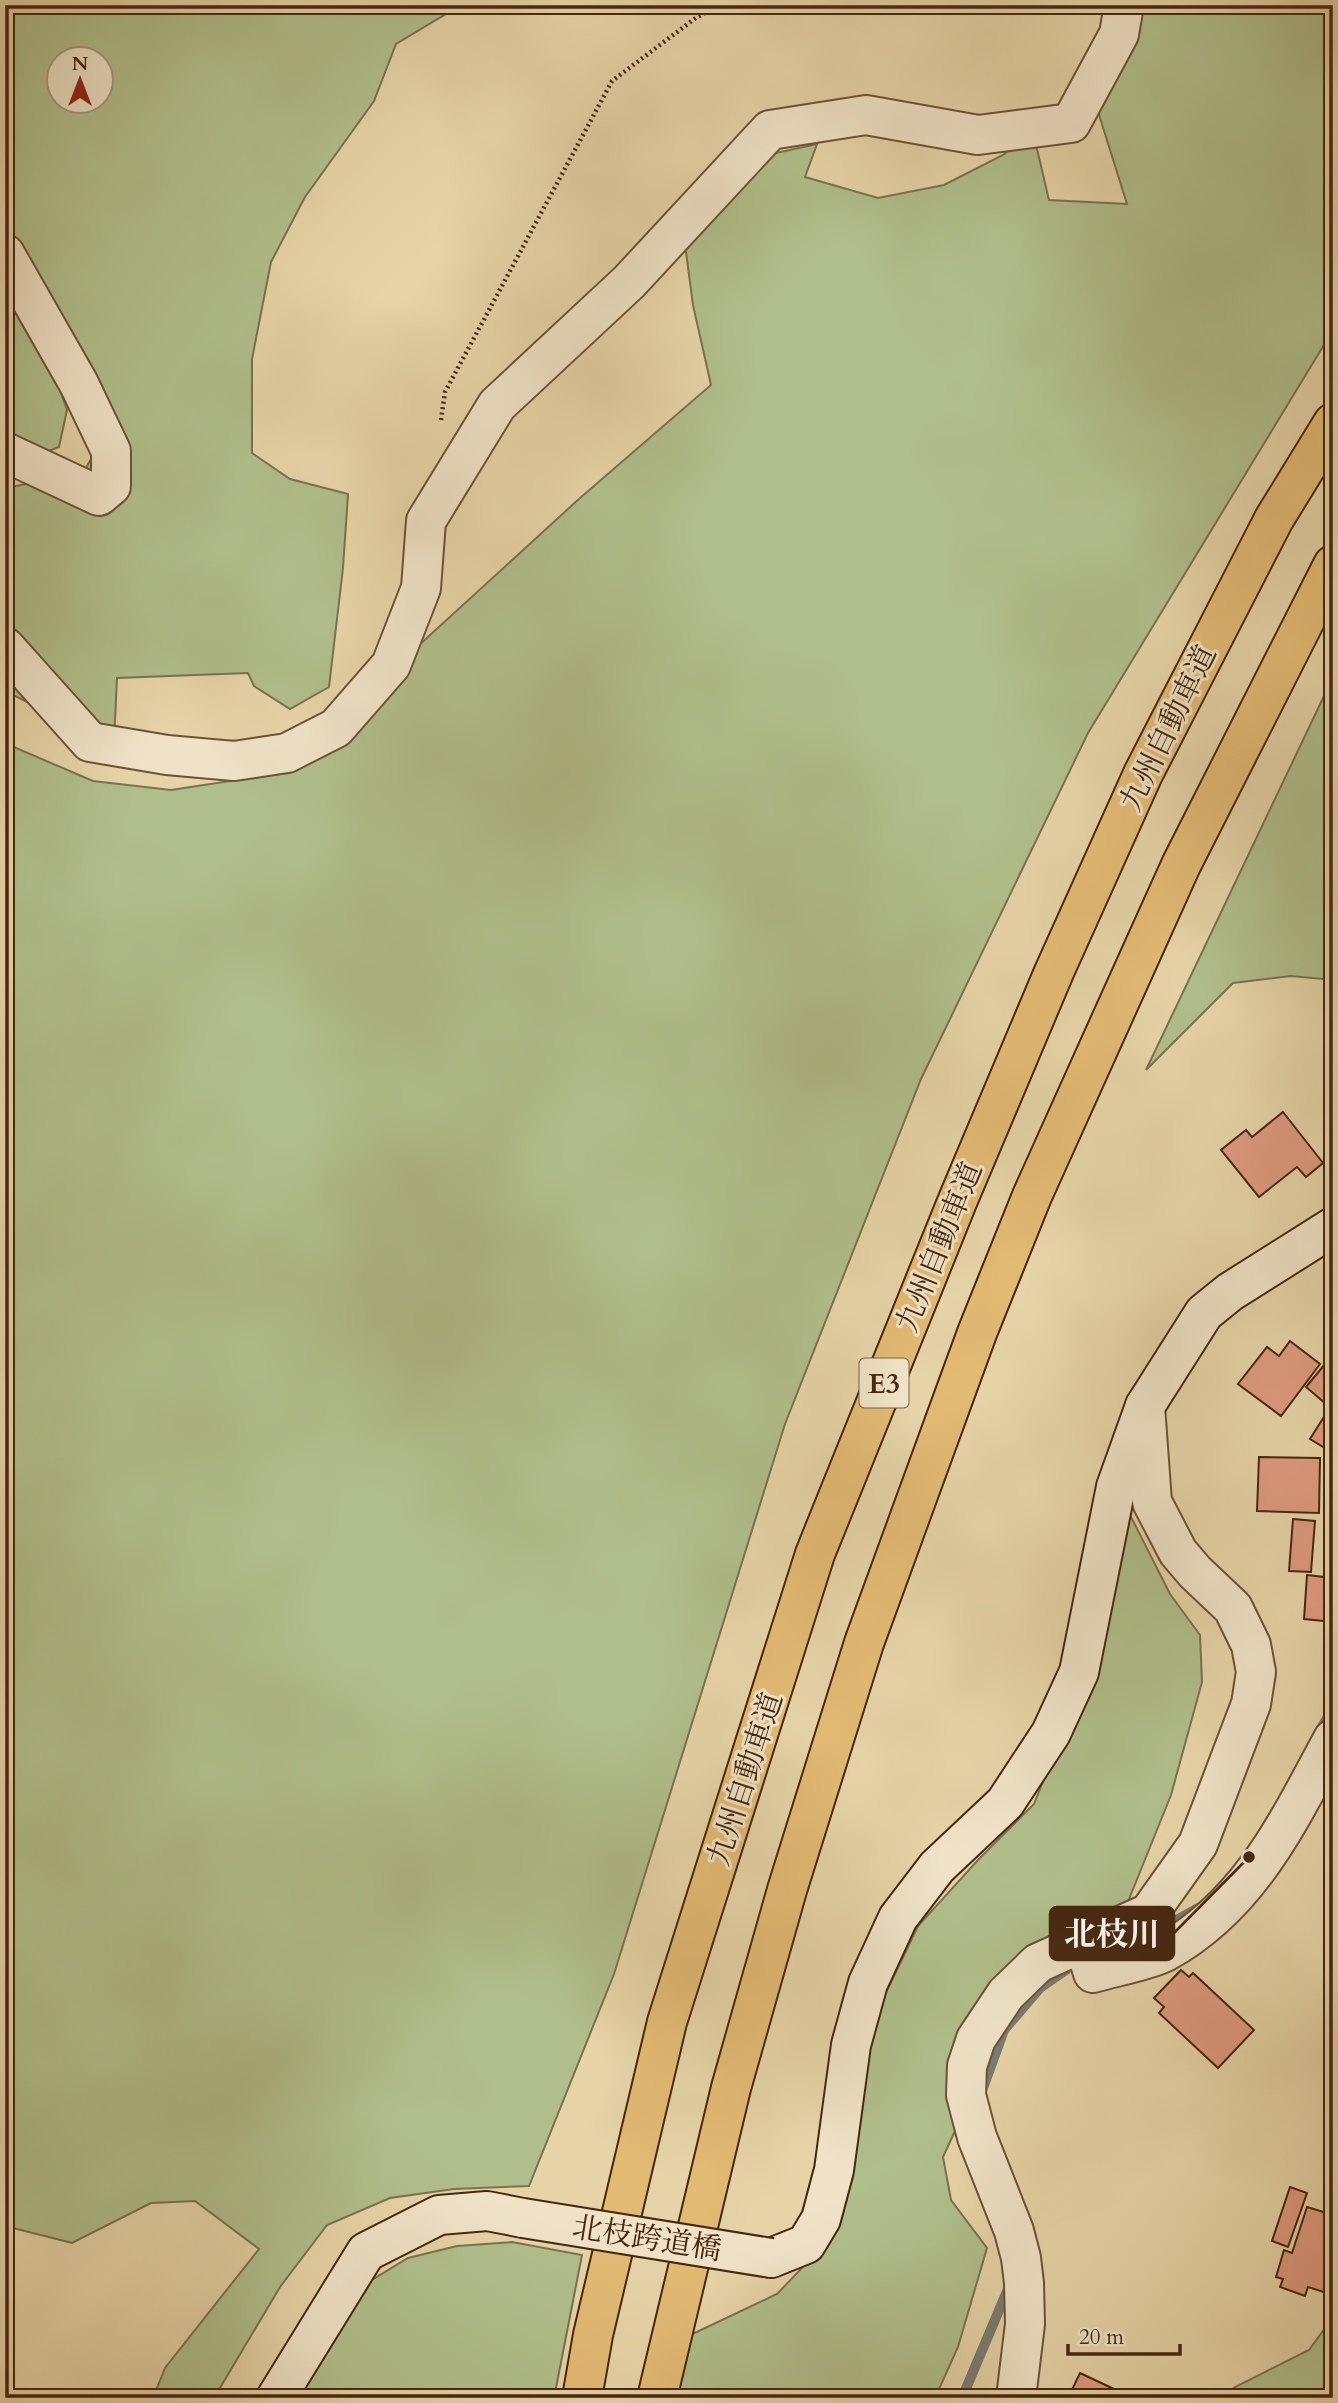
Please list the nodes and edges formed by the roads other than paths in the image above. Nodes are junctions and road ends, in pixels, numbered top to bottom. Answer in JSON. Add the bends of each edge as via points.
{"nodes":[{"id":1,"x":1124,"y":5,"type":"edge"},
{"id":2,"x":5,"y":254,"type":"edge"},
{"id":3,"x":1333,"y":424,"type":"edge"},
{"id":4,"x":5,"y":452,"type":"edge"},
{"id":5,"x":1333,"y":565,"type":"edge"},
{"id":6,"x":5,"y":647,"type":"edge"},
{"id":7,"x":1333,"y":1227,"type":"edge"},
{"id":8,"x":1145,"y":1406,"type":"junction"},
{"id":9,"x":1333,"y":1739,"type":"edge"},
{"id":10,"x":1084,"y":1943,"type":"junction"},
{"id":11,"x":276,"y":2398,"type":"edge"},
{"id":12,"x":582,"y":2398,"type":"edge"},
{"id":13,"x":657,"y":2398,"type":"edge"},
{"id":14,"x":1016,"y":2398,"type":"edge"}],
"edges":[{"from":1,"to":6,"type":"street","via":[[1119,34],[1071,124],[978,135],[866,115],[770,130],[628,282],[497,405],[426,521],[421,588],[391,665],[335,728],[287,753],[234,761],[90,741]]},
{"from":2,"to":4,"type":"street","via":[[79,384],[111,452],[111,486],[99,496]]},
{"from":3,"to":12,"type":"highway","name":"九州自動車道","number":"E3","via":[[1273,519],[1143,774],[957,1202],[815,1554],[667,2022]]},
{"from":5,"to":13,"type":"highway","number":"E3","via":[[1181,865],[1032,1196],[977,1333],[864,1643],[787,1890],[731,2088]]},
{"from":7,"to":8,"type":"street","via":[[1204,1313]]},
{"from":8,"to":10,"type":"street","via":[[1152,1502],[1178,1552],[1233,1608],[1251,1645],[1256,1672],[1251,1704],[1198,1844],[1149,1913]]},
{"from":8,"to":11,"type":"street","name":"北枝跨道橋","bridge":true,"via":[[1116,1487],[1079,1672],[1051,1733],[1005,1803],[937,1867],[898,1918],[868,1983],[851,2045],[834,2171],[821,2219],[806,2244],[771,2258],[487,2211],[439,2215],[366,2252]]},
{"from":9,"to":10,"type":"street","via":[[1275,1846],[1252,1878],[1204,1924],[1164,1953],[1093,1973]]},
{"from":10,"to":14,"type":"street","via":[[1038,1963],[1006,1994],[976,2039],[967,2066],[966,2095],[977,2137],[1021,2258],[1025,2324]]}]}
